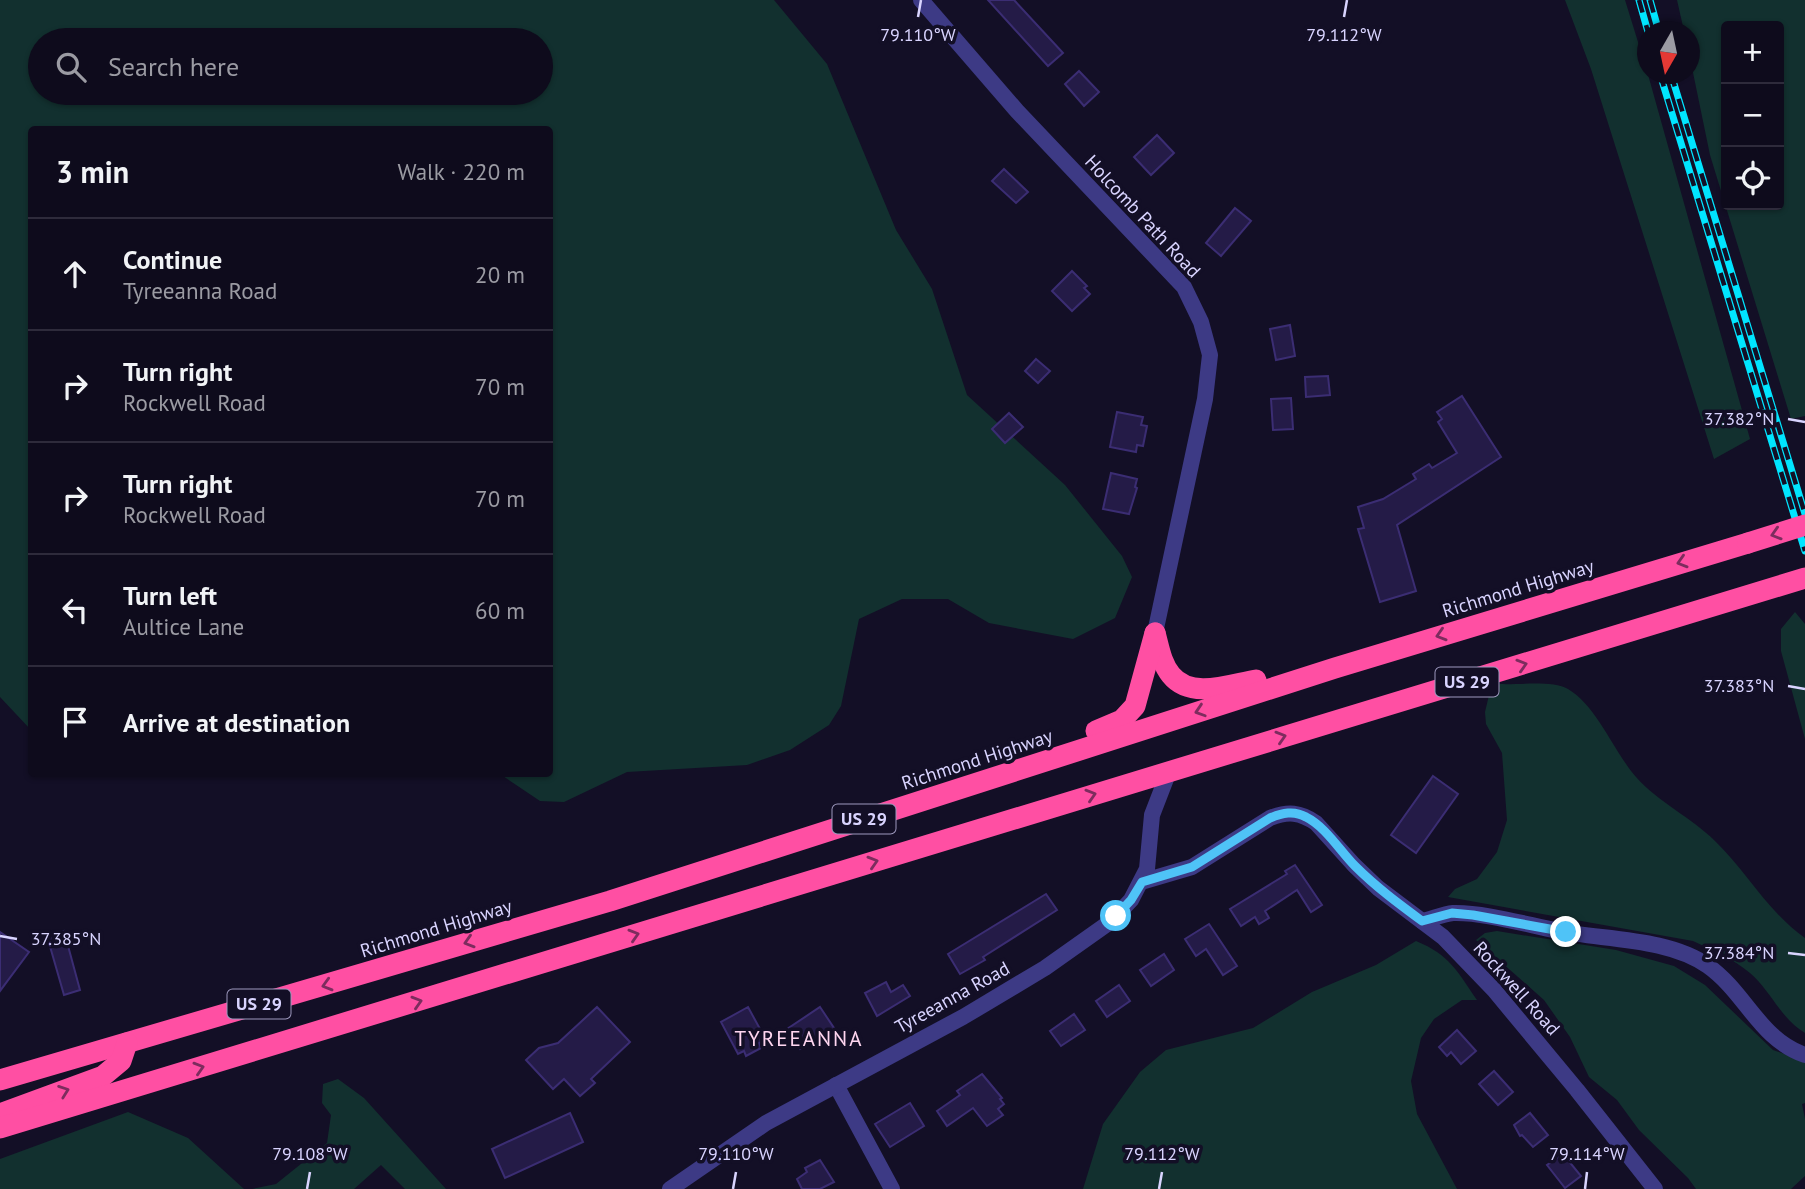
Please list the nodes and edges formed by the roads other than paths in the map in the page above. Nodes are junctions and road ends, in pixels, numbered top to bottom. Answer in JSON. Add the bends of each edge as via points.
{"nodes":[{"id":1,"x":920,"y":0,"type":"edge"},
{"id":2,"x":1805,"y":525,"type":"edge"},
{"id":3,"x":1805,"y":578,"type":"edge"},
{"id":4,"x":1155,"y":633,"type":"junction"},
{"id":5,"x":1335,"y":668,"type":"junction"},
{"id":6,"x":1169,"y":771,"type":"junction"},
{"id":7,"x":1142,"y":882,"type":"junction"},
{"id":8,"x":1422,"y":921,"type":"junction"},
{"id":9,"x":511,"y":930,"type":"junction"},
{"id":10,"x":127,"y":1043,"type":"junction"},
{"id":11,"x":1805,"y":1055,"type":"edge"},
{"id":12,"x":0,"y":1080,"type":"edge"},
{"id":13,"x":836,"y":1085,"type":"junction"},
{"id":14,"x":0,"y":1114,"type":"edge"},
{"id":15,"x":0,"y":1128,"type":"edge"},
{"id":16,"x":670,"y":1189,"type":"edge"},
{"id":17,"x":891,"y":1189,"type":"edge"},
{"id":18,"x":1655,"y":1189,"type":"edge"}],
"edges":[{"from":1,"to":4,"type":"street","name":"Holcomb Path Road","via":[[1017,111],[1184,287],[1201,322],[1210,355],[1205,399]]},
{"from":2,"to":5,"type":"highway","name":"Richmond Highway","number":"US 29","one_way":true,"bridge":true},
{"from":6,"to":3,"type":"highway","number":"US 29","one_way":true},
{"from":4,"to":5,"type":"highway","via":[[1171,677],[1205,689]]},
{"from":4,"to":9,"type":"highway","via":[[1135,706],[1114,725],[714,853]]},
{"from":5,"to":9,"type":"highway","name":"Richmond Highway","number":"US 29","one_way":true},
{"from":6,"to":7,"type":"street","name":"Tyreeanna Road","via":[[1152,815],[1149,860]]},
{"from":15,"to":6,"type":"highway","number":"US 29","one_way":true},
{"from":7,"to":8,"type":"street","name":"Rockwell Road","via":[[1192,867],[1270,818],[1294,813],[1316,823],[1370,880]]},
{"from":7,"to":13,"type":"street","name":"Tyreeanna Road","via":[[1116,916],[1074,949]]},
{"from":8,"to":11,"type":"street","via":[[1452,913],[1473,915],[1683,952],[1726,980],[1769,1034]]},
{"from":8,"to":18,"type":"street","name":"Rockwell Road","via":[[1494,990]]},
{"from":9,"to":10,"type":"highway","name":"Richmond Highway","number":"US 29","one_way":true},
{"from":10,"to":12,"type":"highway","name":"Richmond Highway","number":"US 29"},
{"from":14,"to":10,"type":"highway","one_way":true,"via":[[103,1076],[121,1060]]},
{"from":13,"to":16,"type":"street","name":"Tyreeanna Road","via":[[738,1140]]},
{"from":13,"to":17,"type":"street"}]}
